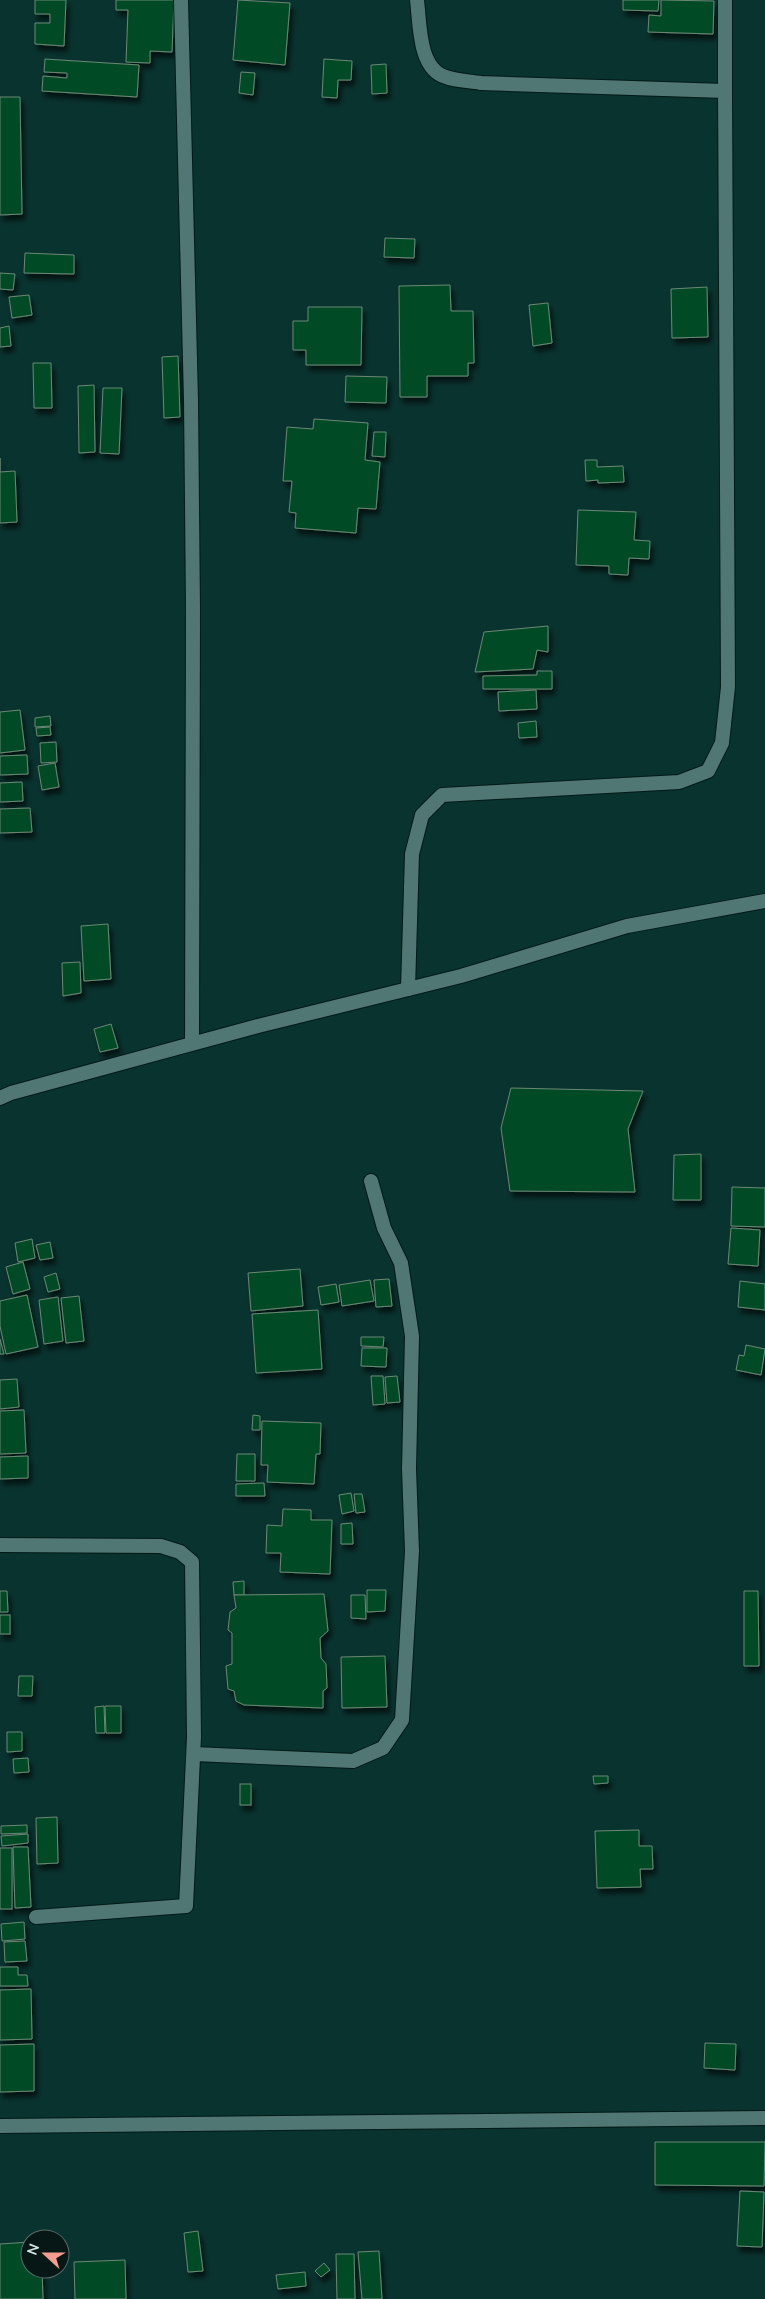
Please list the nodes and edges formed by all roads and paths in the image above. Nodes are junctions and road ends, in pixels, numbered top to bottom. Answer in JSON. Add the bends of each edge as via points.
{"nodes":[{"id":1,"x":181,"y":0,"type":"edge"},
{"id":2,"x":417,"y":0,"type":"edge"},
{"id":3,"x":725,"y":0,"type":"edge"},
{"id":4,"x":725,"y":91,"type":"junction"},
{"id":5,"x":765,"y":901,"type":"edge"},
{"id":6,"x":408,"y":989,"type":"junction"},
{"id":7,"x":192,"y":1043,"type":"junction"},
{"id":8,"x":0,"y":1098,"type":"edge"},
{"id":9,"x":371,"y":1181,"type":"dead end"},
{"id":10,"x":0,"y":1545,"type":"edge"},
{"id":11,"x":194,"y":1754,"type":"junction"},
{"id":12,"x":36,"y":1917,"type":"dead end"},
{"id":13,"x":765,"y":2118,"type":"edge"},
{"id":14,"x":0,"y":2126,"type":"edge"}],
"edges":[{"from":1,"to":7,"type":"street","via":[[191,400]]},
{"from":2,"to":4,"type":"street","via":[[424,52],[432,68],[444,77],[481,82]]},
{"from":3,"to":4,"type":"street"},
{"from":4,"to":6,"type":"street","via":[[728,687],[722,743],[708,771],[679,782],[442,795],[422,815],[412,854]]},
{"from":5,"to":6,"type":"street","via":[[627,926]]},
{"from":6,"to":7,"type":"street"},
{"from":7,"to":8,"type":"street"},
{"from":9,"to":11,"type":"street","via":[[384,1228],[401,1263],[412,1336],[408,1469],[412,1551],[402,1720],[383,1748],[353,1761]]},
{"from":10,"to":11,"type":"street","via":[[161,1546],[180,1552],[192,1562]]},
{"from":11,"to":12,"type":"street","via":[[186,1906]]},
{"from":13,"to":14,"type":"street"}]}
